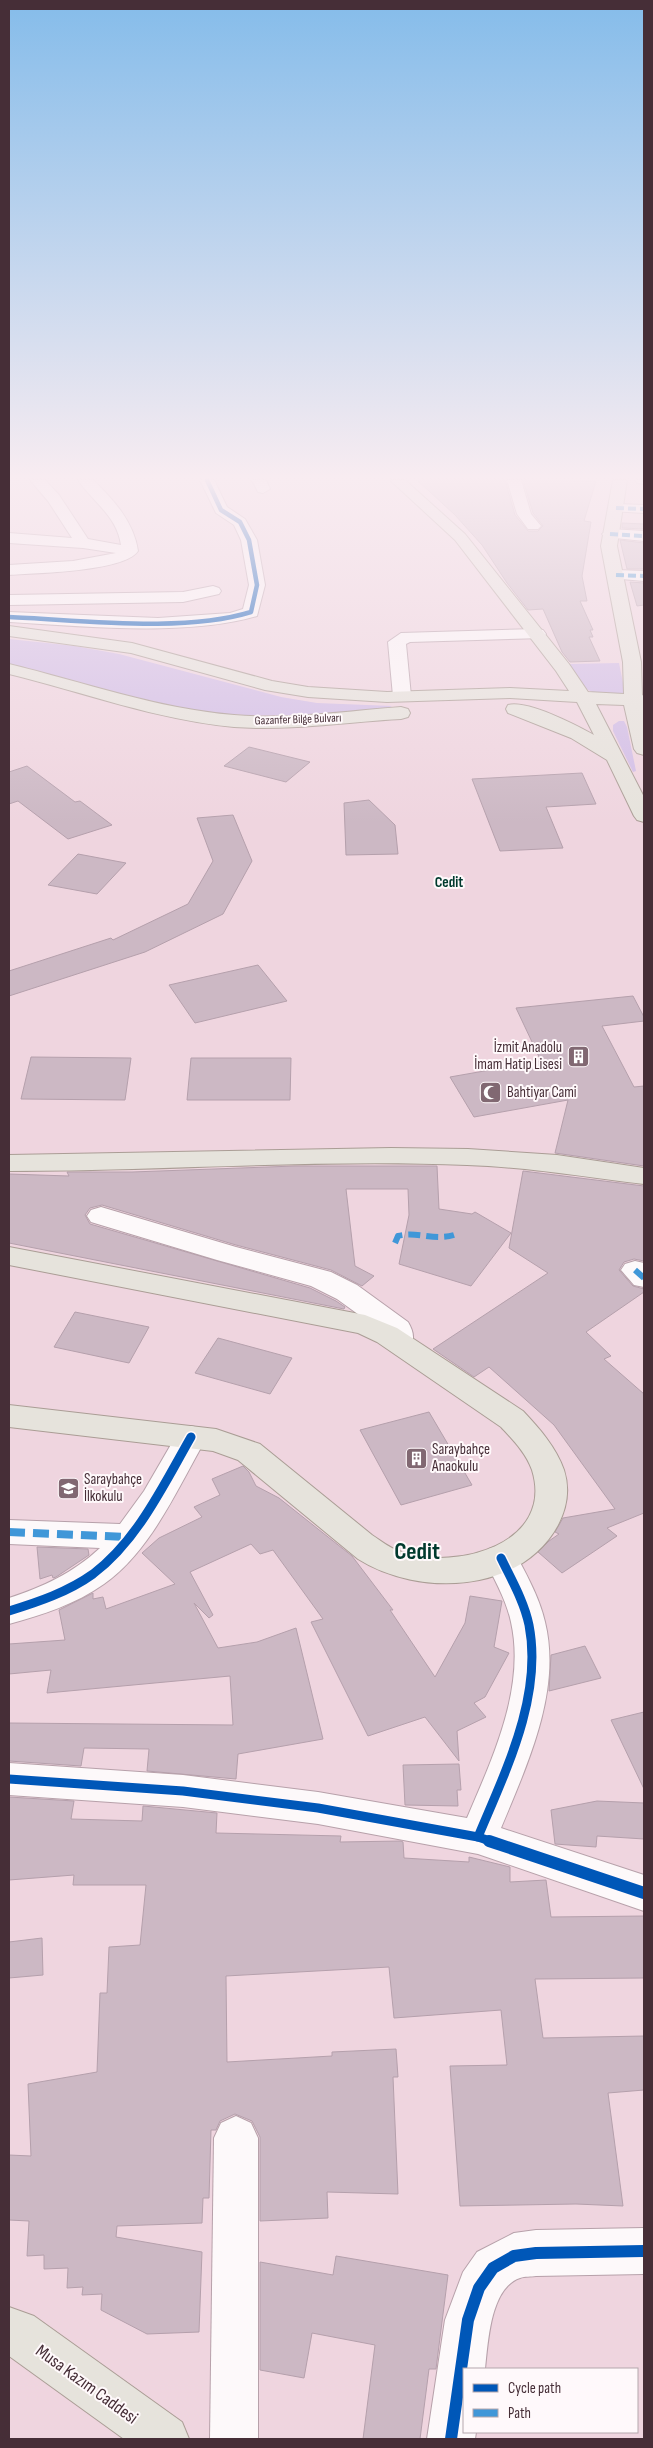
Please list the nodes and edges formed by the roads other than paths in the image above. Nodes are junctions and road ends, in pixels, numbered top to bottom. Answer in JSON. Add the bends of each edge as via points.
{"nodes":[{"id":1,"x":195,"y":594,"type":"edge"},
{"id":2,"x":255,"y":594,"type":"edge"},
{"id":3,"x":505,"y":594,"type":"edge"},
{"id":4,"x":620,"y":594,"type":"edge"},
{"id":5,"x":9,"y":600,"type":"edge"},
{"id":6,"x":9,"y":618,"type":"edge"},
{"id":7,"x":9,"y":631,"type":"edge"},
{"id":8,"x":537,"y":634,"type":"junction"},
{"id":9,"x":563,"y":668,"type":"junction"},
{"id":10,"x":9,"y":669,"type":"edge"},
{"id":11,"x":638,"y":678,"type":"edge"},
{"id":12,"x":402,"y":696,"type":"junction"},
{"id":13,"x":512,"y":701,"type":"junction"},
{"id":14,"x":587,"y":705,"type":"junction"},
{"id":15,"x":639,"y":707,"type":"edge"},
{"id":16,"x":644,"y":749,"type":"edge"},
{"id":17,"x":616,"y":759,"type":"junction"},
{"id":18,"x":644,"y":816,"type":"edge"},
{"id":19,"x":9,"y":1163,"type":"edge"},
{"id":20,"x":644,"y":1176,"type":"edge"},
{"id":21,"x":101,"y":1216,"type":"dead end"},
{"id":22,"x":9,"y":1256,"type":"edge"},
{"id":23,"x":399,"y":1342,"type":"junction"},
{"id":24,"x":9,"y":1416,"type":"edge"},
{"id":25,"x":191,"y":1437,"type":"junction"},
{"id":26,"x":9,"y":1532,"type":"edge"},
{"id":27,"x":128,"y":1537,"type":"junction"},
{"id":28,"x":501,"y":1558,"type":"junction"},
{"id":29,"x":9,"y":1611,"type":"edge"},
{"id":30,"x":9,"y":1779,"type":"edge"},
{"id":31,"x":478,"y":1837,"type":"junction"},
{"id":32,"x":644,"y":1893,"type":"edge"},
{"id":33,"x":236,"y":2138,"type":"dead end"},
{"id":34,"x":644,"y":2250,"type":"edge"},
{"id":35,"x":9,"y":2330,"type":"edge"},
{"id":36,"x":165,"y":2439,"type":"edge"},
{"id":37,"x":234,"y":2439,"type":"edge"},
{"id":38,"x":452,"y":2439,"type":"edge"}],
"edges":[{"from":1,"to":5,"type":"street","via":[[174,598]]},
{"from":2,"to":6,"type":"street","via":[[251,612],[242,617],[158,623]]},
{"from":3,"to":8,"type":"main road"},
{"from":4,"to":11,"type":"main road"},
{"from":7,"to":12,"type":"main road","name":"Gazanfer Bilge Bulvarı","via":[[132,648],[289,690],[351,696]]},
{"from":8,"to":9,"type":"main road"},
{"from":8,"to":12,"type":"street","via":[[408,637],[397,642]]},
{"from":9,"to":13,"type":"main road","via":[[546,686]]},
{"from":9,"to":14,"type":"main road"},
{"from":10,"to":13,"type":"main road","name":"Gazanfer Bilge Bulvarı","via":[[180,714],[235,721],[287,722],[440,711]]},
{"from":11,"to":15,"type":"main road"},
{"from":12,"to":13,"type":"main road","name":"Gazanfer Bilge Bulvarı"},
{"from":13,"to":14,"type":"main road","name":"Gazanfer Bilge Bulvarı"},
{"from":13,"to":17,"type":"main road","via":[[587,738]]},
{"from":14,"to":15,"type":"main road","name":"Gazanfer Bilge Bulvarı"},
{"from":14,"to":17,"type":"main road"},
{"from":15,"to":16,"type":"main road"},
{"from":17,"to":18,"type":"main road"},
{"from":19,"to":20,"type":"main road","via":[[468,1157],[557,1163]]},
{"from":21,"to":23,"type":"street","via":[[321,1279],[347,1292],[398,1329]]},
{"from":22,"to":23,"type":"main road","via":[[365,1326]]},
{"from":23,"to":28,"type":"main road","via":[[512,1419],[546,1461],[552,1494],[547,1515],[534,1534],[510,1555]]},
{"from":24,"to":25,"type":"main road"},
{"from":25,"to":27,"type":"street","via":[[142,1520]]},
{"from":25,"to":28,"type":"main road","via":[[216,1440],[248,1452],[371,1552],[399,1564],[428,1570],[463,1570]]},
{"from":26,"to":27,"type":"street"},
{"from":27,"to":29,"type":"street","via":[[96,1571],[75,1586]]},
{"from":28,"to":31,"type":"street","via":[[530,1632],[530,1670],[525,1715],[514,1753]]},
{"from":30,"to":31,"type":"street","via":[[202,1793],[318,1808]]},
{"from":31,"to":32,"type":"street"},
{"from":33,"to":37,"type":"street"},
{"from":34,"to":38,"type":"street","via":[[536,2253],[514,2256],[493,2268],[480,2288],[468,2320]]},
{"from":35,"to":36,"type":"main road","name":"Musa Kazım Caddesi"}]}
